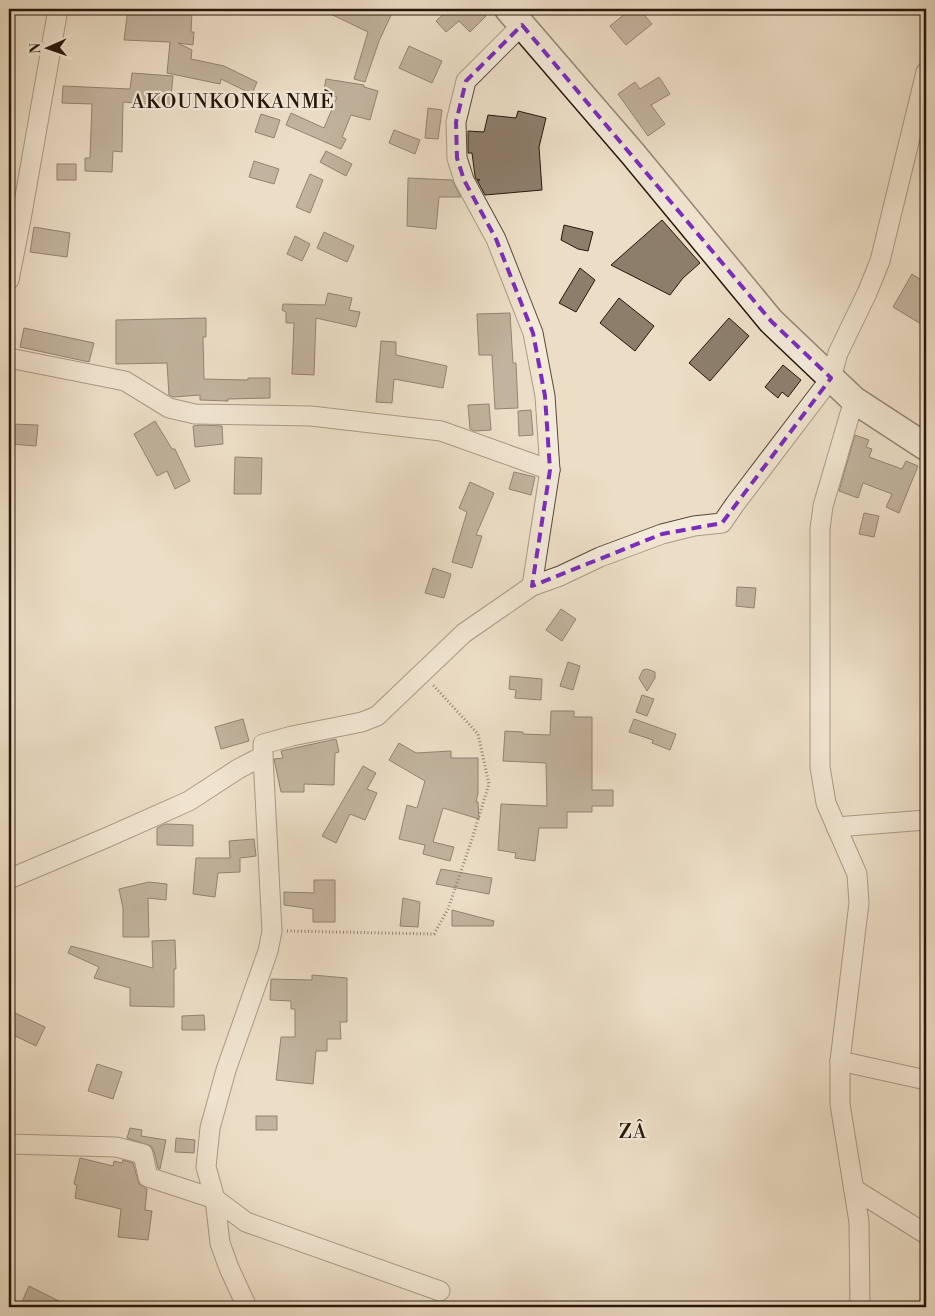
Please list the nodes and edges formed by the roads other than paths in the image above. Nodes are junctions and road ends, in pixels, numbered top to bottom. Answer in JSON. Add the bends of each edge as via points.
{"nodes":[{"id":1,"x":58,"y":9,"type":"edge"},
{"id":2,"x":515,"y":17,"type":"edge"},
{"id":3,"x":926,"y":72,"type":"edge"},
{"id":4,"x":9,"y":280,"type":"edge"},
{"id":5,"x":9,"y":358,"type":"edge"},
{"id":6,"x":831,"y":378,"type":"junction"},
{"id":7,"x":854,"y":400,"type":"junction"},
{"id":8,"x":926,"y":447,"type":"edge"},
{"id":9,"x":550,"y":470,"type":"junction"},
{"id":10,"x":532,"y":586,"type":"junction"},
{"id":11,"x":263,"y":756,"type":"junction"},
{"id":12,"x":926,"y":820,"type":"edge"},
{"id":13,"x":836,"y":827,"type":"junction"},
{"id":14,"x":9,"y":878,"type":"edge"},
{"id":15,"x":840,"y":1061,"type":"junction"},
{"id":16,"x":926,"y":1080,"type":"edge"},
{"id":17,"x":9,"y":1144,"type":"edge"},
{"id":18,"x":854,"y":1188,"type":"junction"},
{"id":19,"x":215,"y":1199,"type":"junction"},
{"id":20,"x":926,"y":1234,"type":"edge"},
{"id":21,"x":440,"y":1291,"type":"dead end"},
{"id":22,"x":247,"y":1307,"type":"edge"},
{"id":23,"x":860,"y":1307,"type":"edge"}],
"edges":[{"from":1,"to":4,"type":"street"},
{"from":2,"to":6,"type":"street","via":[[771,321]]},
{"from":2,"to":9,"type":"street","via":[[466,81],[456,122],[457,158],[464,180],[496,239],[533,333],[545,396]]},
{"from":3,"to":6,"type":"street","via":[[880,261],[838,353]]},
{"from":5,"to":9,"type":"street","via":[[125,381],[168,408],[195,414],[311,416],[441,431]]},
{"from":6,"to":7,"type":"street"},
{"from":6,"to":10,"type":"street","via":[[722,523],[662,534]]},
{"from":7,"to":8,"type":"street"},
{"from":7,"to":13,"type":"street","via":[[823,506],[820,529],[820,767],[826,803]]},
{"from":9,"to":10,"type":"street"},
{"from":10,"to":11,"type":"street","via":[[464,633],[377,716],[263,744]]},
{"from":11,"to":14,"type":"street","via":[[238,768],[189,801]]},
{"from":11,"to":19,"type":"street","via":[[272,931],[266,959],[226,1070],[210,1128],[206,1167]]},
{"from":12,"to":13,"type":"street"},
{"from":13,"to":15,"type":"street","via":[[857,874],[859,904]]},
{"from":15,"to":16,"type":"street"},
{"from":15,"to":18,"type":"street","via":[[840,1104]]},
{"from":17,"to":19,"type":"street","via":[[116,1147],[143,1154],[148,1177]]},
{"from":18,"to":20,"type":"street"},
{"from":18,"to":23,"type":"street","via":[[860,1222]]},
{"from":19,"to":21,"type":"street","via":[[246,1222]]},
{"from":19,"to":22,"type":"street","via":[[220,1243]]}]}
